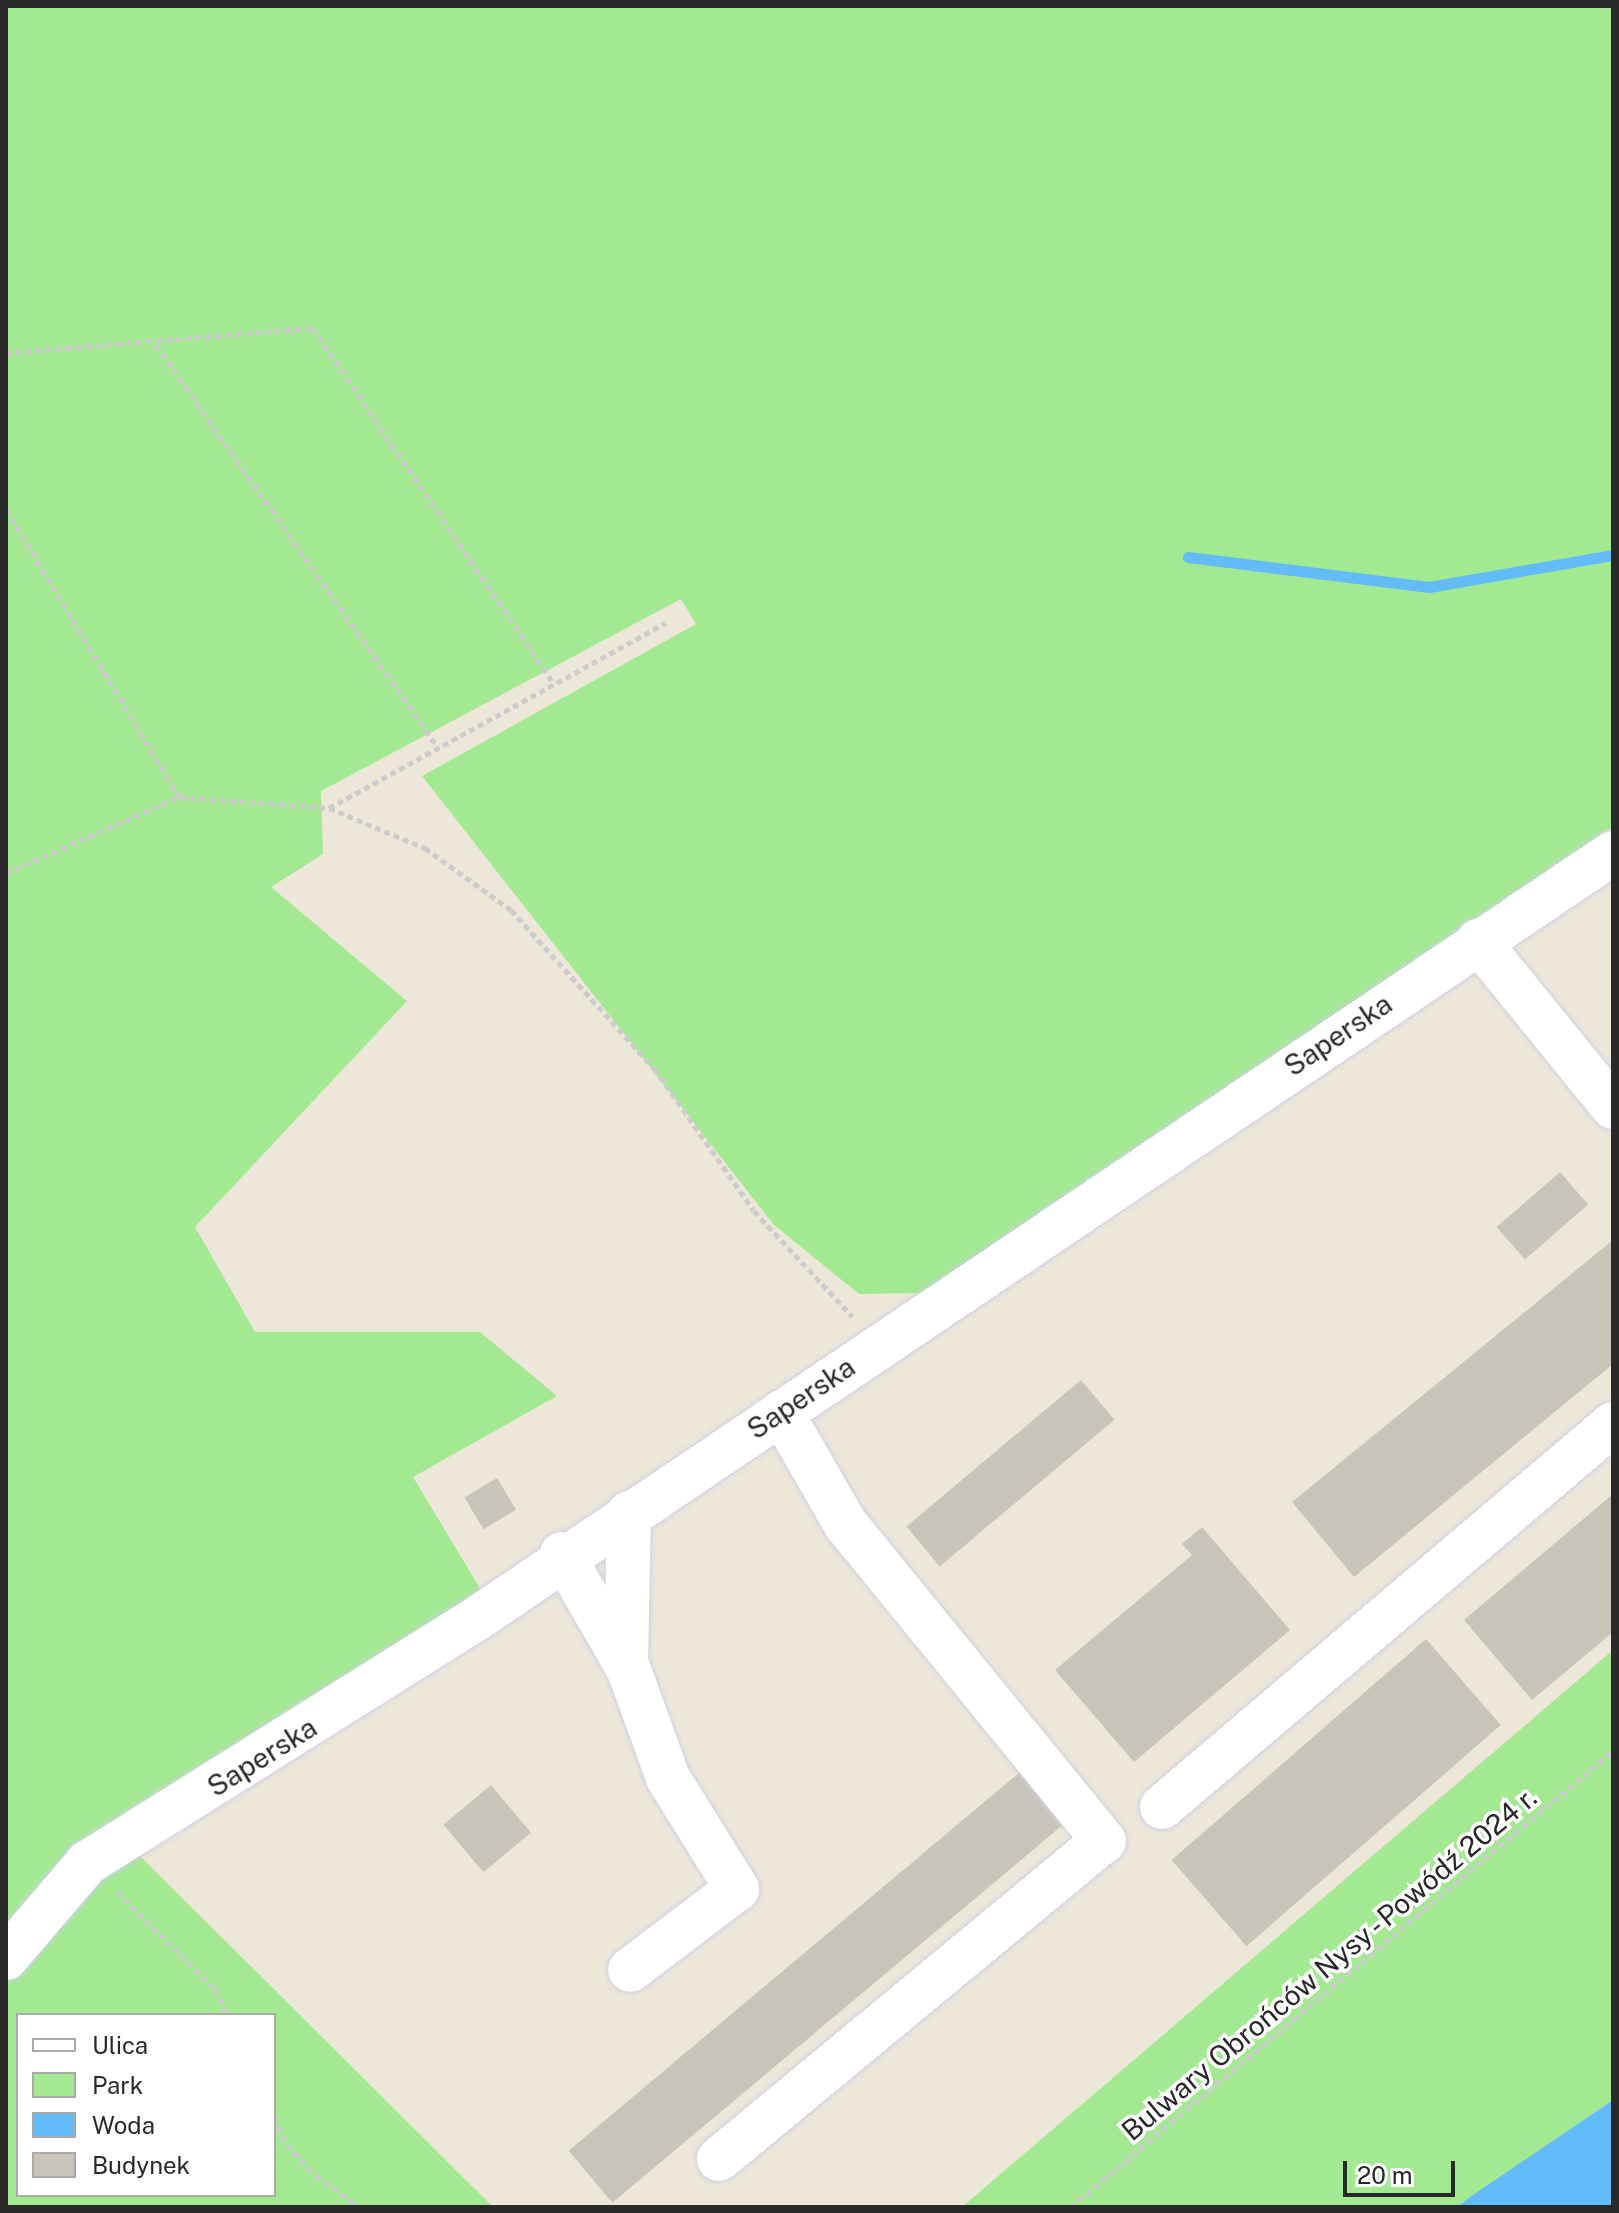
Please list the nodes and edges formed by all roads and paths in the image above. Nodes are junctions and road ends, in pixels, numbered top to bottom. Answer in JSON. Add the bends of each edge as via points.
{"nodes":[{"id":1,"x":155,"y":344,"type":"junction"},
{"id":2,"x":6,"y":353,"type":"edge"},
{"id":3,"x":6,"y":509,"type":"edge"},
{"id":4,"x":665,"y":623,"type":"dead end"},
{"id":5,"x":553,"y":682,"type":"junction"},
{"id":6,"x":435,"y":744,"type":"junction"},
{"id":7,"x":179,"y":797,"type":"junction"},
{"id":8,"x":329,"y":808,"type":"junction"},
{"id":9,"x":1613,"y":853,"type":"edge"},
{"id":10,"x":6,"y":873,"type":"edge"},
{"id":11,"x":1478,"y":941,"type":"junction"},
{"id":12,"x":1613,"y":1107,"type":"edge"},
{"id":13,"x":880,"y":1346,"type":"junction"},
{"id":14,"x":781,"y":1412,"type":"junction"},
{"id":15,"x":1613,"y":1424,"type":"edge"},
{"id":16,"x":629,"y":1513,"type":"junction"},
{"id":17,"x":562,"y":1554,"type":"junction"},
{"id":18,"x":626,"y":1665,"type":"junction"},
{"id":19,"x":1613,"y":1751,"type":"edge"},
{"id":20,"x":1162,"y":1807,"type":"dead end"},
{"id":21,"x":87,"y":1863,"type":"junction"},
{"id":22,"x":6,"y":1958,"type":"edge"},
{"id":23,"x":630,"y":1970,"type":"dead end"},
{"id":24,"x":226,"y":2013,"type":"edge"},
{"id":25,"x":276,"y":2121,"type":"edge"},
{"id":26,"x":719,"y":2159,"type":"dead end"},
{"id":27,"x":360,"y":2207,"type":"edge"},
{"id":28,"x":1071,"y":2207,"type":"edge"}],
"edges":[{"from":1,"to":2,"type":"path"},
{"from":1,"to":5,"type":"path","via":[[313,328]]},
{"from":1,"to":6,"type":"path"},
{"from":3,"to":7,"type":"path"},
{"from":4,"to":5,"type":"path"},
{"from":5,"to":6,"type":"path"},
{"from":6,"to":8,"type":"path"},
{"from":7,"to":8,"type":"path"},
{"from":7,"to":10,"type":"path"},
{"from":8,"to":13,"type":"path","via":[[425,848],[511,910],[654,1068],[754,1211]]},
{"from":9,"to":11,"type":"street","name":"Saperska"},
{"from":11,"to":12,"type":"street"},
{"from":11,"to":13,"type":"street","name":"Saperska"},
{"from":13,"to":14,"type":"street","name":"Saperska"},
{"from":14,"to":16,"type":"street","name":"Saperska"},
{"from":14,"to":26,"type":"street","via":[[846,1525],[1104,1841]]},
{"from":15,"to":20,"type":"street"},
{"from":16,"to":17,"type":"street","name":"Saperska"},
{"from":16,"to":18,"type":"street"},
{"from":17,"to":18,"type":"street"},
{"from":17,"to":21,"type":"street","name":"Saperska","via":[[238,1774]]},
{"from":18,"to":23,"type":"street","via":[[668,1778],[737,1889]]},
{"from":19,"to":28,"type":"path","name":"Bulwary Obrońców Nysy - Powódź 2024 r."},
{"from":21,"to":22,"type":"street","name":"Saperska"},
{"from":21,"to":24,"type":"path","via":[[215,1989]]},
{"from":25,"to":27,"type":"path","via":[[287,2145],[316,2176]]}]}
